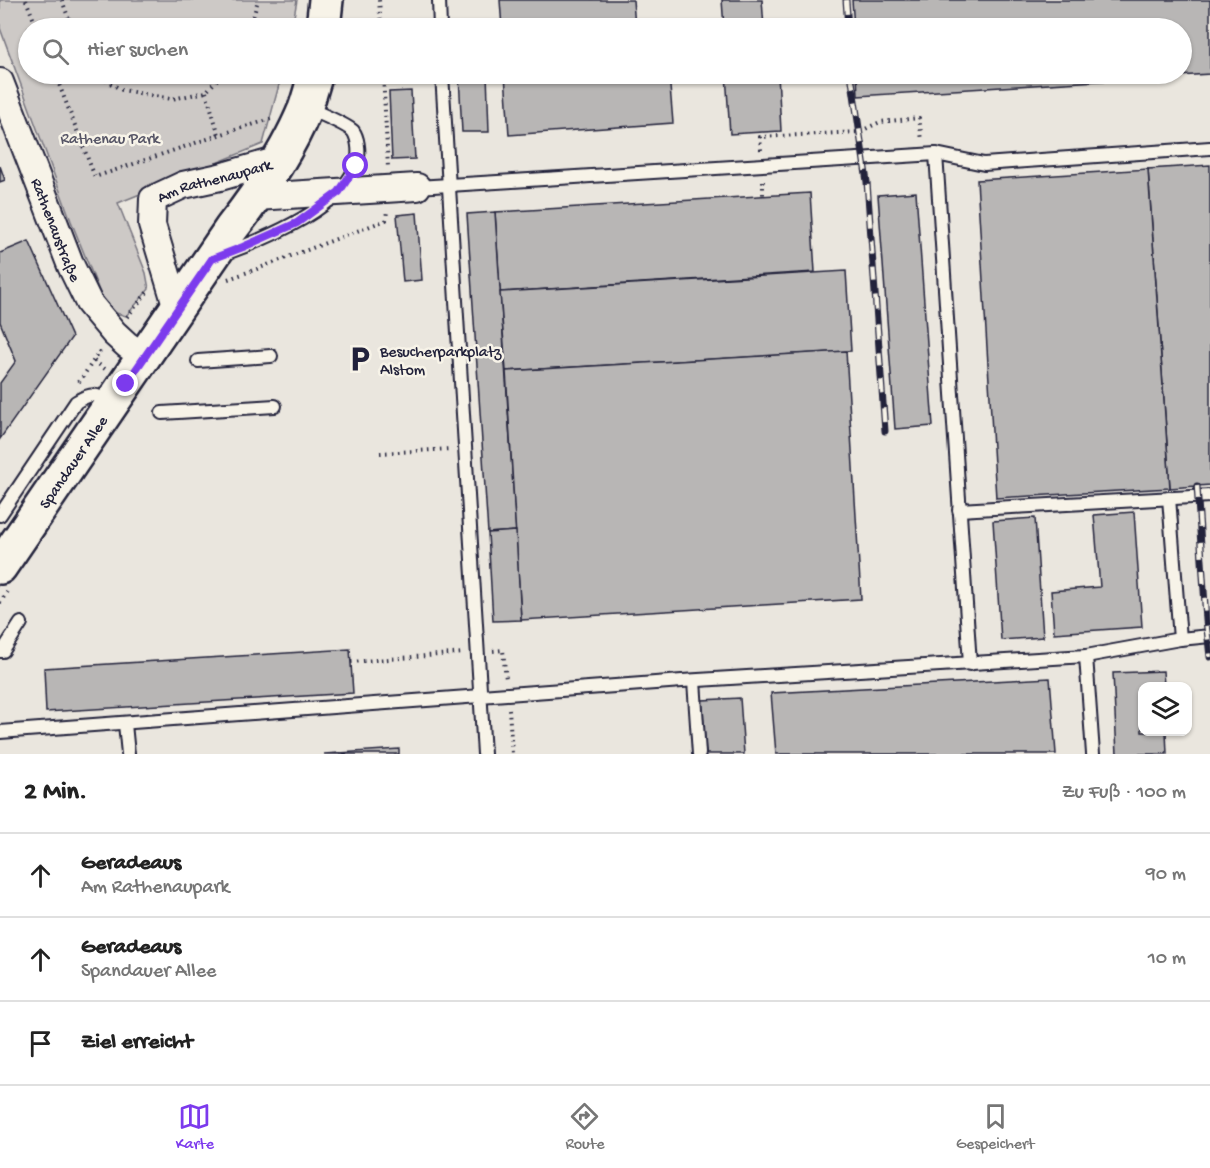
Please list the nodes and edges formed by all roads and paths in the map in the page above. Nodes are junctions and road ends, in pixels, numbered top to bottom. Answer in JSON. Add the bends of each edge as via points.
{"nodes":[{"id":1,"x":26,"y":0,"type":"edge"},
{"id":2,"x":62,"y":0,"type":"edge"},
{"id":3,"x":258,"y":0,"type":"edge"},
{"id":4,"x":326,"y":0,"type":"edge"},
{"id":5,"x":379,"y":0,"type":"edge"},
{"id":6,"x":439,"y":0,"type":"edge"},
{"id":7,"x":33,"y":18,"type":"edge"},
{"id":8,"x":68,"y":18,"type":"edge"},
{"id":9,"x":253,"y":18,"type":"edge"},
{"id":10,"x":324,"y":18,"type":"edge"},
{"id":11,"x":380,"y":18,"type":"edge"},
{"id":12,"x":440,"y":18,"type":"edge"},
{"id":13,"x":0,"y":82,"type":"edge"},
{"id":14,"x":59,"y":84,"type":"edge"},
{"id":15,"x":112,"y":84,"type":"edge"},
{"id":16,"x":213,"y":84,"type":"edge"},
{"id":17,"x":310,"y":84,"type":"edge"},
{"id":18,"x":443,"y":84,"type":"edge"},
{"id":19,"x":206,"y":92,"type":"junction"},
{"id":20,"x":293,"y":111,"type":"junction"},
{"id":21,"x":219,"y":135,"type":"junction"},
{"id":22,"x":1210,"y":148,"type":"edge"},
{"id":23,"x":923,"y":154,"type":"junction"},
{"id":24,"x":936,"y":154,"type":"junction"},
{"id":25,"x":279,"y":160,"type":"junction"},
{"id":26,"x":762,"y":165,"type":"junction"},
{"id":27,"x":448,"y":184,"type":"junction"},
{"id":28,"x":417,"y":187,"type":"joint"},
{"id":29,"x":339,"y":192,"type":"junction"},
{"id":30,"x":764,"y":195,"type":"dead end"},
{"id":31,"x":256,"y":197,"type":"junction"},
{"id":32,"x":212,"y":259,"type":"junction"},
{"id":33,"x":177,"y":308,"type":"junction"},
{"id":34,"x":143,"y":356,"type":"junction"},
{"id":35,"x":271,"y":356,"type":"dead end"},
{"id":36,"x":198,"y":361,"type":"dead end"},
{"id":37,"x":112,"y":404,"type":"junction"},
{"id":38,"x":275,"y":406,"type":"dead end"},
{"id":39,"x":162,"y":413,"type":"dead end"},
{"id":40,"x":465,"y":448,"type":"junction"},
{"id":41,"x":380,"y":453,"type":"dead end"},
{"id":42,"x":1210,"y":496,"type":"edge"},
{"id":43,"x":1169,"y":498,"type":"junction"},
{"id":44,"x":959,"y":510,"type":"junction"},
{"id":45,"x":0,"y":515,"type":"edge"},
{"id":46,"x":0,"y":567,"type":"edge"},
{"id":47,"x":21,"y":623,"type":"dead end"},
{"id":48,"x":1210,"y":636,"type":"edge"},
{"id":49,"x":1180,"y":639,"type":"junction"},
{"id":50,"x":0,"y":651,"type":"edge"},
{"id":51,"x":477,"y":652,"type":"junction"},
{"id":52,"x":1086,"y":656,"type":"junction"},
{"id":53,"x":351,"y":662,"type":"dead end"},
{"id":54,"x":969,"y":664,"type":"junction"},
{"id":55,"x":694,"y":681,"type":"junction"},
{"id":56,"x":507,"y":694,"type":"junction"},
{"id":57,"x":479,"y":696,"type":"junction"},
{"id":58,"x":125,"y":724,"type":"junction"},
{"id":59,"x":0,"y":732,"type":"edge"},
{"id":60,"x":128,"y":754,"type":"edge"},
{"id":61,"x":484,"y":754,"type":"edge"},
{"id":62,"x":512,"y":754,"type":"edge"},
{"id":63,"x":699,"y":754,"type":"edge"},
{"id":64,"x":1093,"y":754,"type":"edge"}],
"edges":[{"from":1,"to":7,"type":"path"},
{"from":2,"to":8,"type":"path"},
{"from":3,"to":9,"type":"path"},
{"from":4,"to":10,"type":"main road"},
{"from":5,"to":11,"type":"path"},
{"from":6,"to":12,"type":"lane"},
{"from":13,"to":34,"type":"street","name":"Rathenaustraße","via":[[88,303],[114,333]]},
{"from":14,"to":21,"type":"path","via":[[95,177]]},
{"from":15,"to":19,"type":"path","via":[[122,90],[172,99]]},
{"from":16,"to":19,"type":"path"},
{"from":17,"to":20,"type":"main road","name":"Am Rathenaupark"},
{"from":18,"to":27,"type":"lane"},
{"from":19,"to":21,"type":"path"},
{"from":20,"to":21,"type":"path"},
{"from":20,"to":25,"type":"main road","name":"Am Rathenaupark","via":[[297,127]]},
{"from":20,"to":29,"type":"lane","via":[[343,125],[353,132],[359,149],[356,166]]},
{"from":22,"to":24,"type":"lane","via":[[984,164]]},
{"from":23,"to":24,"type":"lane"},
{"from":23,"to":26,"type":"lane"},
{"from":23,"to":26,"type":"path","via":[[919,118],[880,122],[859,132],[760,137]]},
{"from":24,"to":44,"type":"lane"},
{"from":25,"to":31,"type":"main road","name":"Am Rathenaupark"},
{"from":25,"to":33,"type":"street","name":"Am Rathenaupark","via":[[183,185],[153,199],[152,225]]},
{"from":26,"to":27,"type":"lane"},
{"from":26,"to":30,"type":"path"},
{"from":27,"to":28,"type":"lane"},
{"from":27,"to":40,"type":"lane"},
{"from":28,"to":29,"type":"street","name":"Am Rathenaupark"},
{"from":29,"to":31,"type":"street","name":"Am Rathenaupark"},
{"from":29,"to":32,"type":"lane","via":[[297,223]]},
{"from":31,"to":32,"type":"main road","name":"Am Rathenaupark"},
{"from":32,"to":33,"type":"main road","name":"Am Rathenaupark"},
{"from":33,"to":34,"type":"main road","name":"Am Rathenaupark"},
{"from":34,"to":37,"type":"main road","name":"Spandauer Allee"},
{"from":35,"to":36,"type":"lane"},
{"from":37,"to":45,"type":"lane","via":[[102,397],[88,395],[76,402]]},
{"from":37,"to":46,"type":"main road","name":"Spandauer Allee"},
{"from":38,"to":39,"type":"lane"},
{"from":40,"to":41,"type":"path"},
{"from":40,"to":51,"type":"lane"},
{"from":42,"to":43,"type":"lane"},
{"from":43,"to":44,"type":"lane"},
{"from":43,"to":49,"type":"lane"},
{"from":44,"to":54,"type":"lane"},
{"from":47,"to":50,"type":"lane"},
{"from":48,"to":49,"type":"lane"},
{"from":49,"to":52,"type":"lane"},
{"from":51,"to":53,"type":"path"},
{"from":51,"to":56,"type":"path","via":[[503,650]]},
{"from":51,"to":57,"type":"lane"},
{"from":52,"to":54,"type":"lane"},
{"from":52,"to":64,"type":"lane"},
{"from":54,"to":55,"type":"lane"},
{"from":55,"to":56,"type":"lane"},
{"from":55,"to":63,"type":"lane"},
{"from":56,"to":57,"type":"lane"},
{"from":56,"to":62,"type":"path"},
{"from":57,"to":58,"type":"lane"},
{"from":57,"to":61,"type":"lane"},
{"from":58,"to":59,"type":"lane"},
{"from":58,"to":60,"type":"lane"}]}
